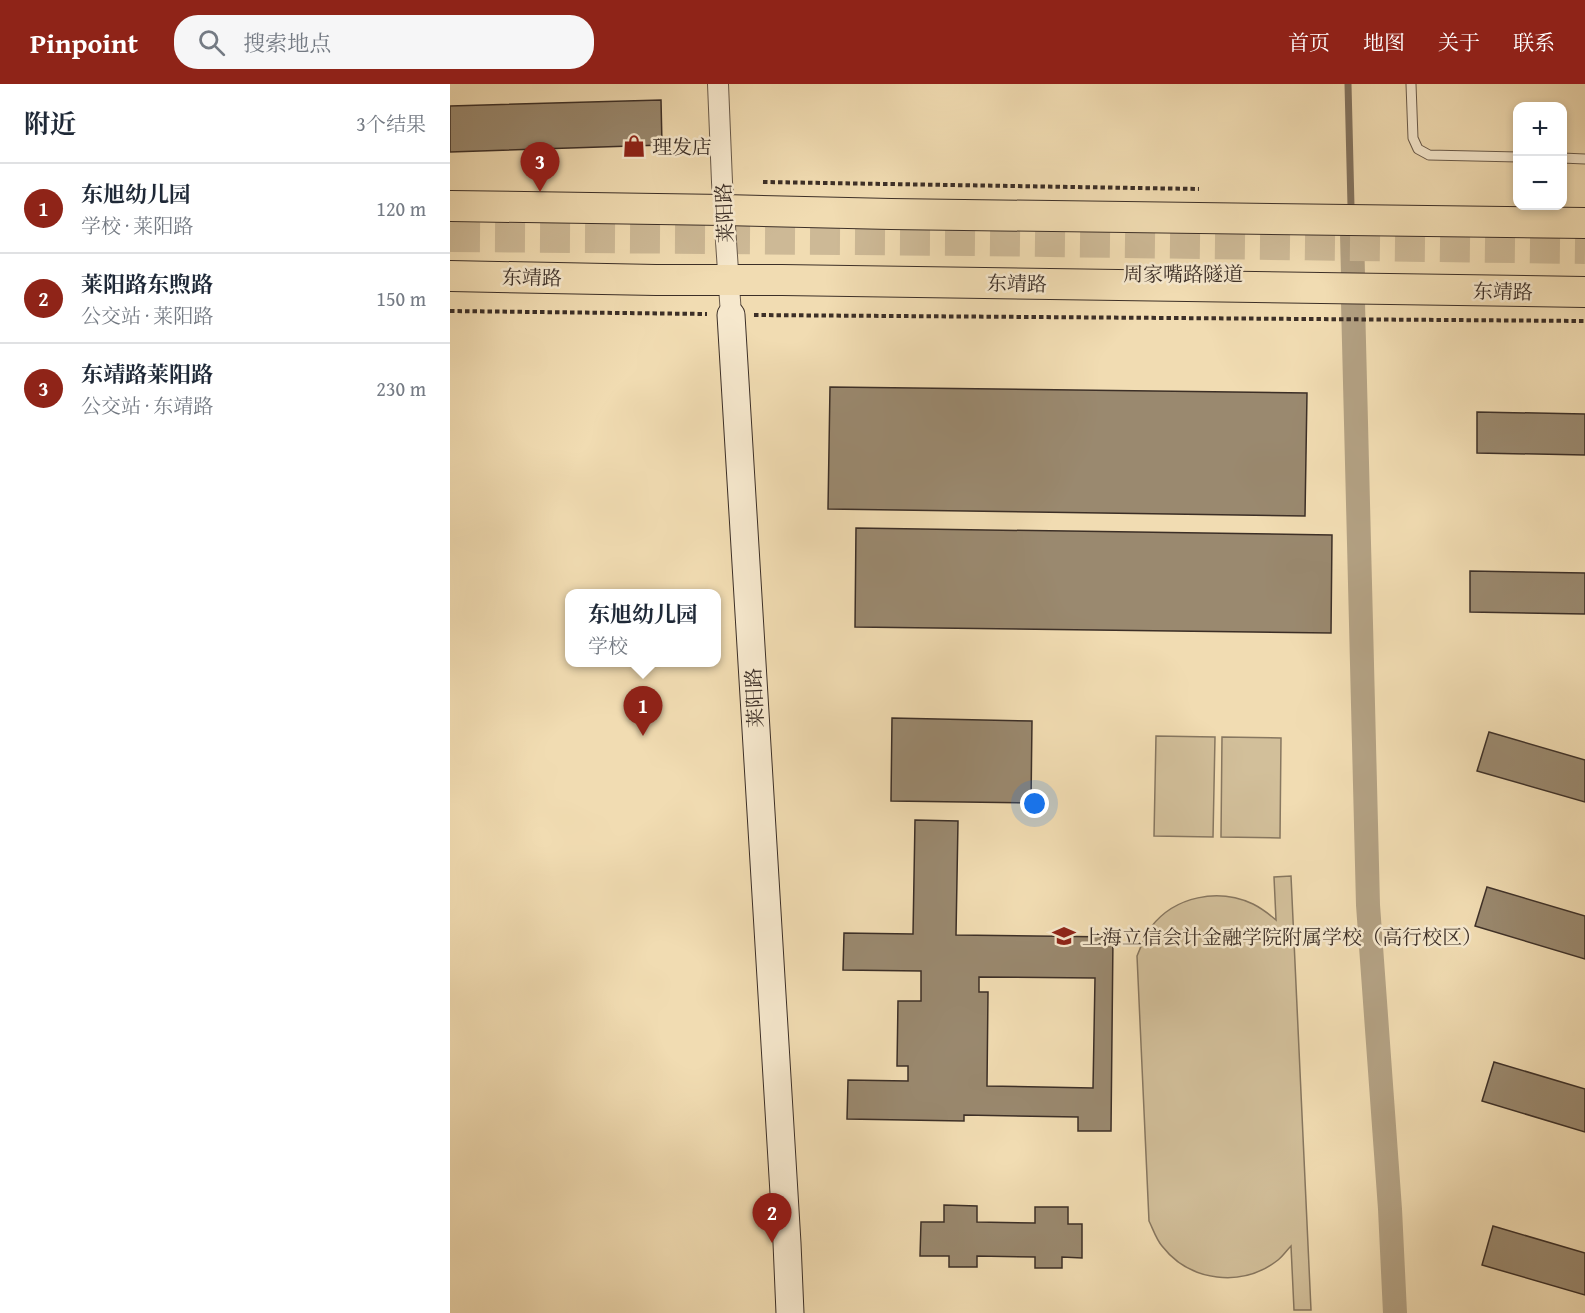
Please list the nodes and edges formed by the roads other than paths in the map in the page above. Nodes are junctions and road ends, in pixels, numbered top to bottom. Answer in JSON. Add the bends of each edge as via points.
{"nodes":[{"id":1,"x":718,"y":84,"type":"edge"},
{"id":2,"x":1411,"y":84,"type":"edge"},
{"id":3,"x":1513,"y":157,"type":"edge"},
{"id":4,"x":1567,"y":158,"type":"edge"},
{"id":5,"x":1585,"y":159,"type":"edge"},
{"id":6,"x":723,"y":196,"type":"junction"},
{"id":7,"x":450,"y":206,"type":"edge"},
{"id":8,"x":1585,"y":223,"type":"edge"},
{"id":9,"x":450,"y":276,"type":"edge"},
{"id":10,"x":1585,"y":276,"type":"edge"},
{"id":11,"x":728,"y":279,"type":"junction"},
{"id":12,"x":782,"y":280,"type":"junction"},
{"id":13,"x":1585,"y":292,"type":"edge"},
{"id":14,"x":731,"y":315,"type":"joint"},
{"id":15,"x":790,"y":1313,"type":"edge"}],
"edges":[{"from":1,"to":6,"type":"street","name":"莱阳路"},
{"from":2,"to":3,"type":"lane","via":[[1413,138],[1419,149],[1430,155]]},
{"from":4,"to":5,"type":"lane"},
{"from":6,"to":7,"type":"main road"},
{"from":6,"to":8,"type":"main road","via":[[891,214]]},
{"from":6,"to":11,"type":"street","name":"莱阳路"},
{"from":9,"to":11,"type":"main road","name":"东靖路"},
{"from":10,"to":12,"type":"main road","name":"周家嘴路隧道","via":[[1318,272]]},
{"from":11,"to":12,"type":"main road","name":"东靖路"},
{"from":11,"to":14,"type":"street","name":"莱阳路"},
{"from":12,"to":13,"type":"main road","name":"东靖路"},
{"from":14,"to":15,"type":"main road","name":"莱阳路"}]}
